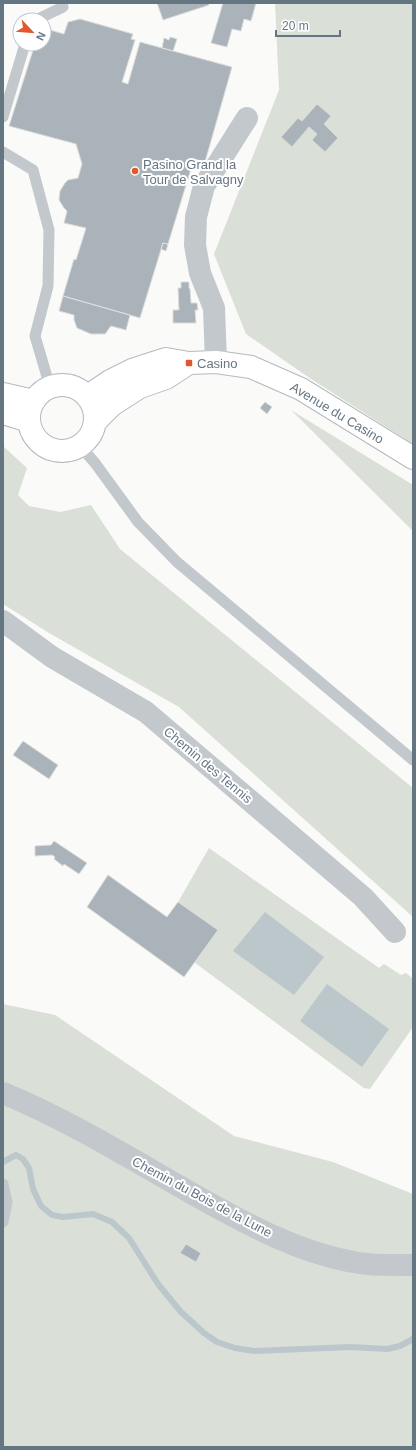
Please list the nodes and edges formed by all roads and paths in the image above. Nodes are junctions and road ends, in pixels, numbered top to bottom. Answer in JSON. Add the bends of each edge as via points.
{"nodes":[{"id":1,"x":63,"y":7,"type":"dead end"},
{"id":2,"x":52,"y":12,"type":"edge"},
{"id":3,"x":23,"y":52,"type":"edge"},
{"id":4,"x":3,"y":117,"type":"edge"},
{"id":5,"x":247,"y":118,"type":"dead end"},
{"id":6,"x":3,"y":152,"type":"edge"},
{"id":7,"x":216,"y":362,"type":"junction"},
{"id":8,"x":189,"y":363,"type":"junction"},
{"id":9,"x":50,"y":387,"type":"junction"},
{"id":10,"x":3,"y":394,"type":"edge"},
{"id":11,"x":88,"y":396,"type":"junction"},
{"id":12,"x":31,"y":411,"type":"junction"},
{"id":13,"x":3,"y":413,"type":"edge"},
{"id":14,"x":96,"y":421,"type":"junction"},
{"id":15,"x":80,"y":446,"type":"junction"},
{"id":16,"x":413,"y":458,"type":"edge"},
{"id":17,"x":3,"y":621,"type":"edge"},
{"id":18,"x":413,"y":760,"type":"edge"},
{"id":19,"x":395,"y":932,"type":"dead end"},
{"id":20,"x":3,"y":1093,"type":"edge"},
{"id":21,"x":3,"y":1184,"type":"edge"},
{"id":22,"x":3,"y":1222,"type":"edge"},
{"id":23,"x":413,"y":1265,"type":"edge"}],
"edges":[{"from":1,"to":2,"type":"lane"},
{"from":3,"to":4,"type":"lane"},
{"from":5,"to":7,"type":"street","via":[[204,186],[196,217],[195,245],[200,273],[214,308]]},
{"from":6,"to":9,"type":"lane","via":[[33,170],[49,230],[48,286],[35,336]]},
{"from":7,"to":8,"type":"street","name":"Avenue du Casino"},
{"from":7,"to":16,"type":"street","name":"Avenue du Casino","via":[[251,367],[301,389]]},
{"from":8,"to":11,"type":"street","name":"Avenue du Casino","via":[[166,359],[132,370]]},
{"from":8,"to":14,"type":"street","via":[[166,378],[140,387],[112,405]]},
{"from":9,"to":11,"type":"street","via":[[70,385]]},
{"from":9,"to":12,"type":"street","via":[[38,395]]},
{"from":10,"to":12,"type":"street"},
{"from":11,"to":14,"type":"street","via":[[93,404]]},
{"from":12,"to":13,"type":"street"},
{"from":12,"to":15,"type":"street","via":[[32,430],[36,439],[44,445],[52,450],[67,450]]},
{"from":14,"to":15,"type":"street","via":[[91,435]]},
{"from":15,"to":18,"type":"lane","via":[[138,522],[178,562]]},
{"from":17,"to":19,"type":"street","name":"Chemin des Tennis","via":[[52,657],[146,712],[363,897]]},
{"from":20,"to":23,"type":"street","name":"Chemin du Bois de la Lune","via":[[58,1118],[244,1222],[296,1246],[360,1264]]},
{"from":21,"to":22,"type":"lane","via":[[7,1202]]}]}
